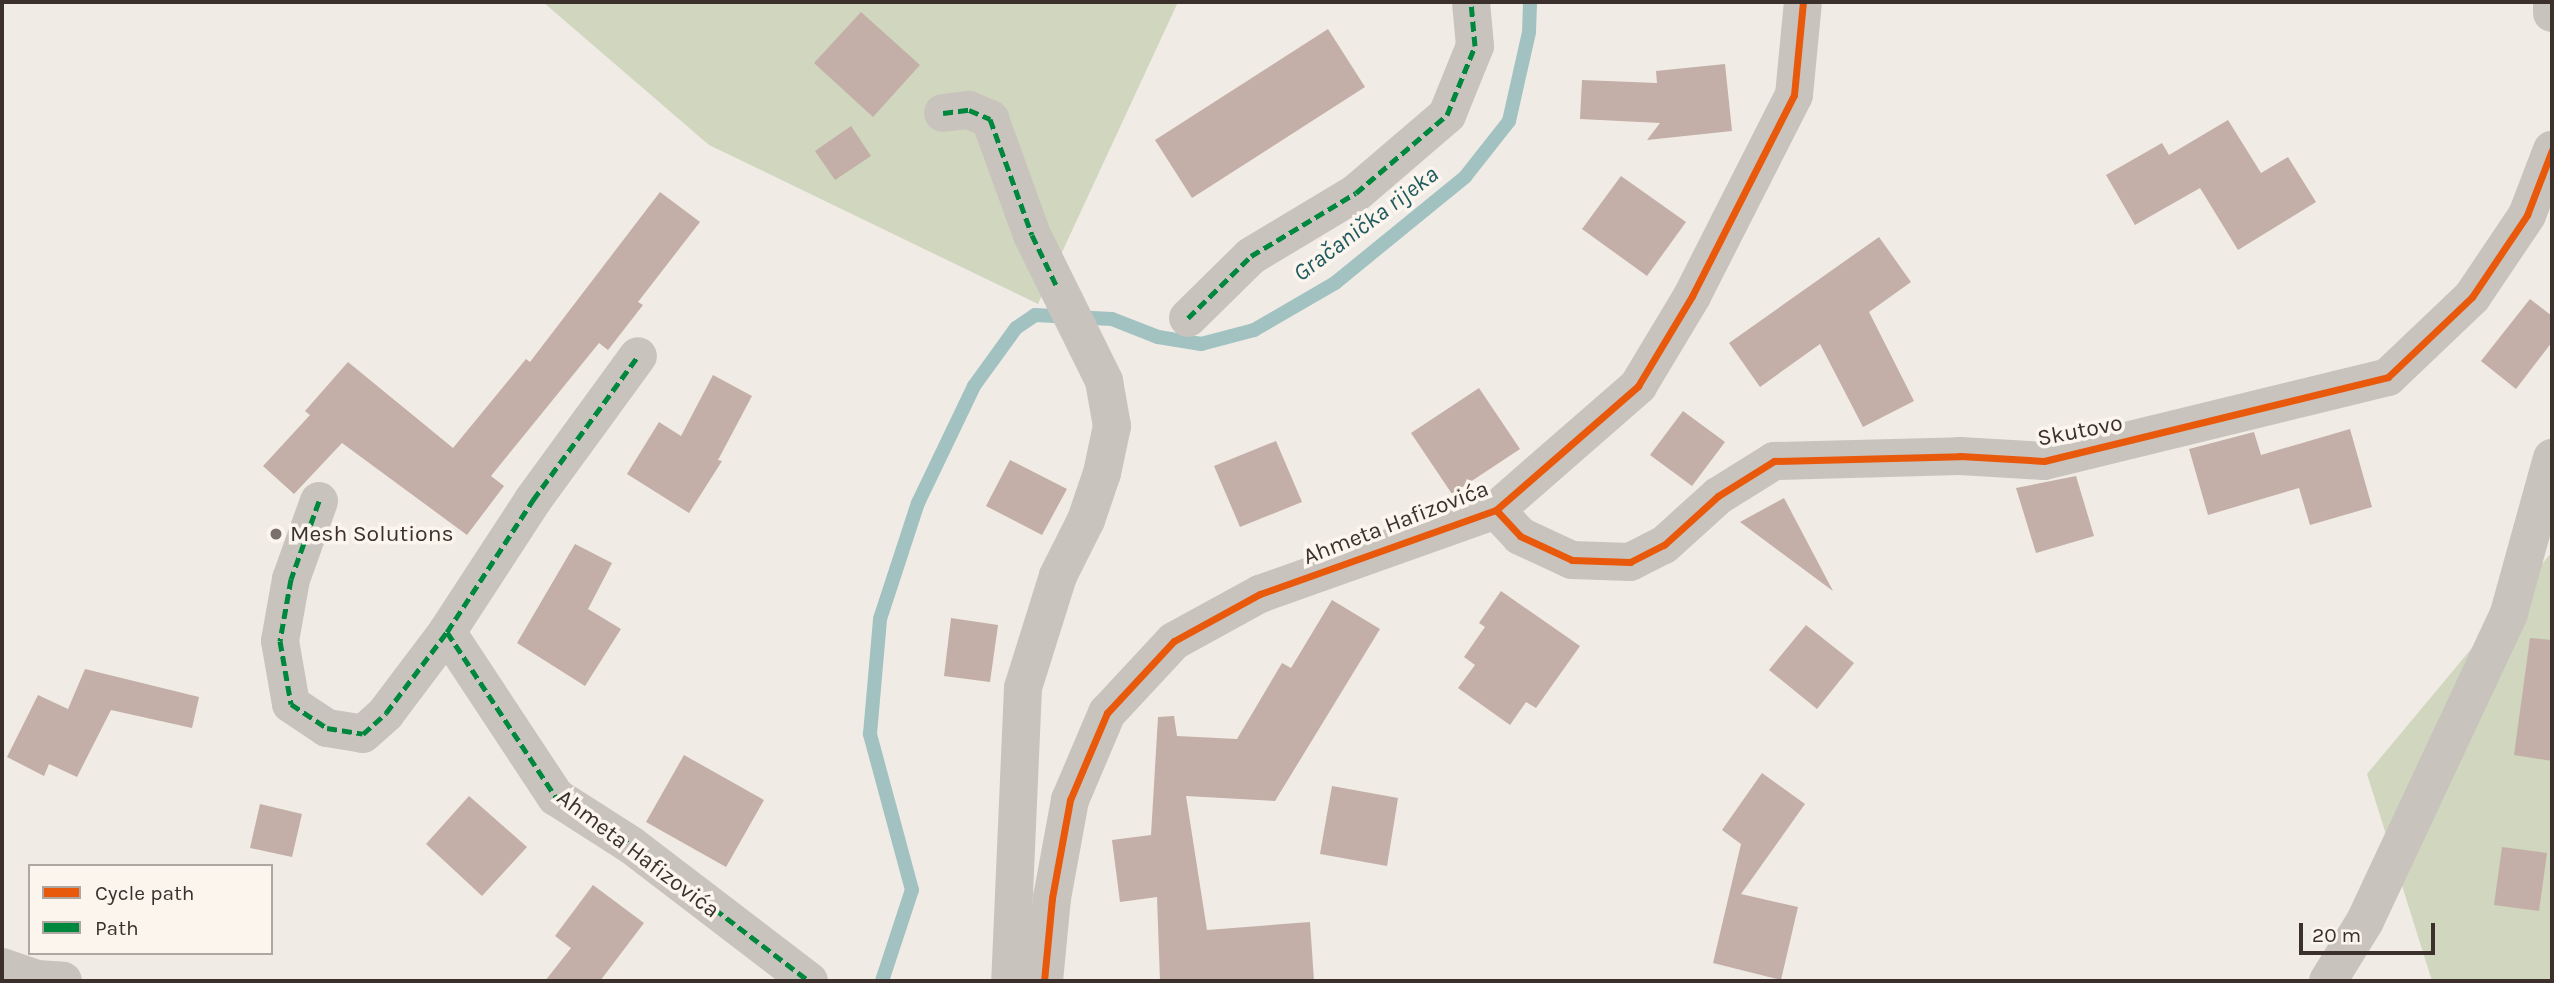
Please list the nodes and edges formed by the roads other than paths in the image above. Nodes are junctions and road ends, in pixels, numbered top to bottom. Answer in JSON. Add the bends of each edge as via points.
{"nodes":[{"id":1,"x":1471,"y":2,"type":"edge"},
{"id":2,"x":1803,"y":2,"type":"edge"},
{"id":3,"x":2552,"y":2,"type":"edge"},
{"id":4,"x":2552,"y":13,"type":"edge"},
{"id":5,"x":943,"y":113,"type":"dead end"},
{"id":6,"x":2552,"y":150,"type":"edge"},
{"id":7,"x":1188,"y":318,"type":"dead end"},
{"id":8,"x":638,"y":356,"type":"dead end"},
{"id":9,"x":2552,"y":458,"type":"edge"},
{"id":10,"x":319,"y":501,"type":"dead end"},
{"id":11,"x":1496,"y":510,"type":"junction"},
{"id":12,"x":447,"y":632,"type":"junction"},
{"id":13,"x":2,"y":967,"type":"edge"},
{"id":14,"x":63,"y":981,"type":"edge"},
{"id":15,"x":809,"y":981,"type":"edge"},
{"id":16,"x":1010,"y":981,"type":"edge"},
{"id":17,"x":1044,"y":981,"type":"edge"},
{"id":18,"x":2328,"y":981,"type":"edge"}],
"edges":[{"from":1,"to":7,"type":"street","via":[[1475,46],[1447,115],[1356,193],[1251,256]]},
{"from":2,"to":11,"type":"street","name":"Ahmeta Hafizovića","via":[[1794,95],[1692,296],[1645,375]]},
{"from":3,"to":4,"type":"street"},
{"from":5,"to":16,"type":"street","via":[[969,110],[990,119],[1032,235],[1104,381],[1112,426],[1102,473],[1086,520],[1058,576],[1023,688]]},
{"from":6,"to":11,"type":"street","name":"Skutovo","via":[[2527,215],[2472,297],[2388,377],[2044,461],[1960,456],[1774,461],[1718,496],[1664,545],[1630,562],[1572,560],[1520,536]]},
{"from":8,"to":12,"type":"street","via":[[533,500]]},
{"from":9,"to":18,"type":"street","via":[[2509,613],[2365,921]]},
{"from":10,"to":12,"type":"street","via":[[291,579],[280,641],[291,704],[327,728],[363,734],[386,713]]},
{"from":11,"to":17,"type":"street","name":"Ahmeta Hafizovića","via":[[1260,594],[1174,641],[1107,713],[1070,800],[1052,898]]},
{"from":12,"to":15,"type":"street","name":"Ahmeta Hafizovića","via":[[556,797],[631,845]]},
{"from":13,"to":14,"type":"street","via":[[37,979]]}]}
